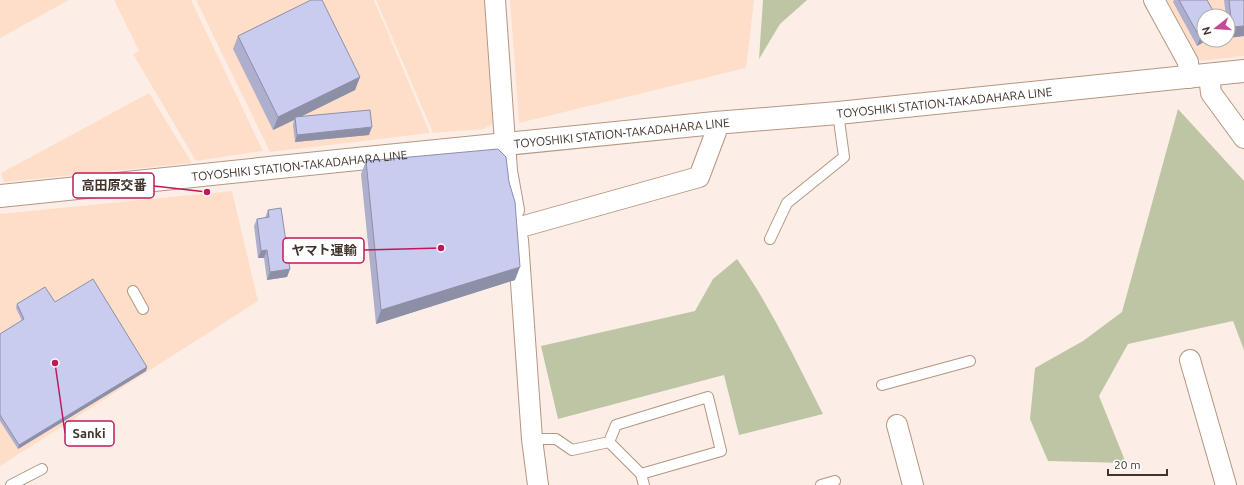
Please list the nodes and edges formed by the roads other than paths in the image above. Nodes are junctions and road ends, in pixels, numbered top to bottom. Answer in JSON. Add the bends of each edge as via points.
{"nodes":[{"id":1,"x":495,"y":0,"type":"edge"},
{"id":2,"x":1154,"y":0,"type":"edge"},
{"id":3,"x":1244,"y":71,"type":"edge"},
{"id":4,"x":1199,"y":76,"type":"junction"},
{"id":5,"x":838,"y":113,"type":"junction"},
{"id":6,"x":715,"y":123,"type":"junction"},
{"id":7,"x":1244,"y":138,"type":"edge"},
{"id":8,"x":505,"y":145,"type":"junction"},
{"id":9,"x":0,"y":196,"type":"edge"},
{"id":10,"x":517,"y":228,"type":"junction"},
{"id":11,"x":770,"y":240,"type":"dead end"},
{"id":12,"x":134,"y":291,"type":"dead end"},
{"id":13,"x":143,"y":309,"type":"dead end"},
{"id":14,"x":1190,"y":360,"type":"dead end"},
{"id":15,"x":970,"y":361,"type":"dead end"},
{"id":16,"x":882,"y":385,"type":"dead end"},
{"id":17,"x":897,"y":425,"type":"dead end"},
{"id":18,"x":532,"y":439,"type":"junction"},
{"id":19,"x":609,"y":442,"type":"junction"},
{"id":20,"x":42,"y":469,"type":"dead end"},
{"id":21,"x":641,"y":474,"type":"junction"},
{"id":22,"x":835,"y":481,"type":"dead end"},
{"id":23,"x":11,"y":485,"type":"edge"},
{"id":24,"x":538,"y":485,"type":"edge"},
{"id":25,"x":644,"y":485,"type":"edge"},
{"id":26,"x":821,"y":485,"type":"edge"},
{"id":27,"x":913,"y":485,"type":"edge"},
{"id":28,"x":1226,"y":485,"type":"edge"}],
"edges":[{"from":1,"to":8,"type":"street"},
{"from":2,"to":4,"type":"street","via":[[1188,62]]},
{"from":3,"to":4,"type":"main road","name":"TOYOSHIKI STATION-TAKADAHARA LINE"},
{"from":4,"to":5,"type":"main road","name":"TOYOSHIKI STATION-TAKADAHARA LINE"},
{"from":4,"to":7,"type":"street"},
{"from":5,"to":6,"type":"main road","name":"TOYOSHIKI STATION-TAKADAHARA LINE"},
{"from":5,"to":11,"type":"lane","via":[[844,157],[787,202]]},
{"from":6,"to":8,"type":"main road","name":"TOYOSHIKI STATION-TAKADAHARA LINE"},
{"from":6,"to":10,"type":"street","via":[[716,132],[698,177]]},
{"from":8,"to":9,"type":"main road","name":"TOYOSHIKI STATION-TAKADAHARA LINE"},
{"from":8,"to":10,"type":"street"},
{"from":10,"to":18,"type":"street"},
{"from":12,"to":13,"type":"lane"},
{"from":14,"to":28,"type":"street"},
{"from":15,"to":16,"type":"lane"},
{"from":17,"to":27,"type":"street"},
{"from":18,"to":19,"type":"lane","via":[[556,440],[572,450]]},
{"from":18,"to":24,"type":"street"},
{"from":19,"to":21,"type":"lane"},
{"from":19,"to":21,"type":"lane","via":[[616,425],[708,397],[721,451]]},
{"from":20,"to":23,"type":"lane"},
{"from":21,"to":25,"type":"lane"},
{"from":22,"to":26,"type":"lane"}]}
